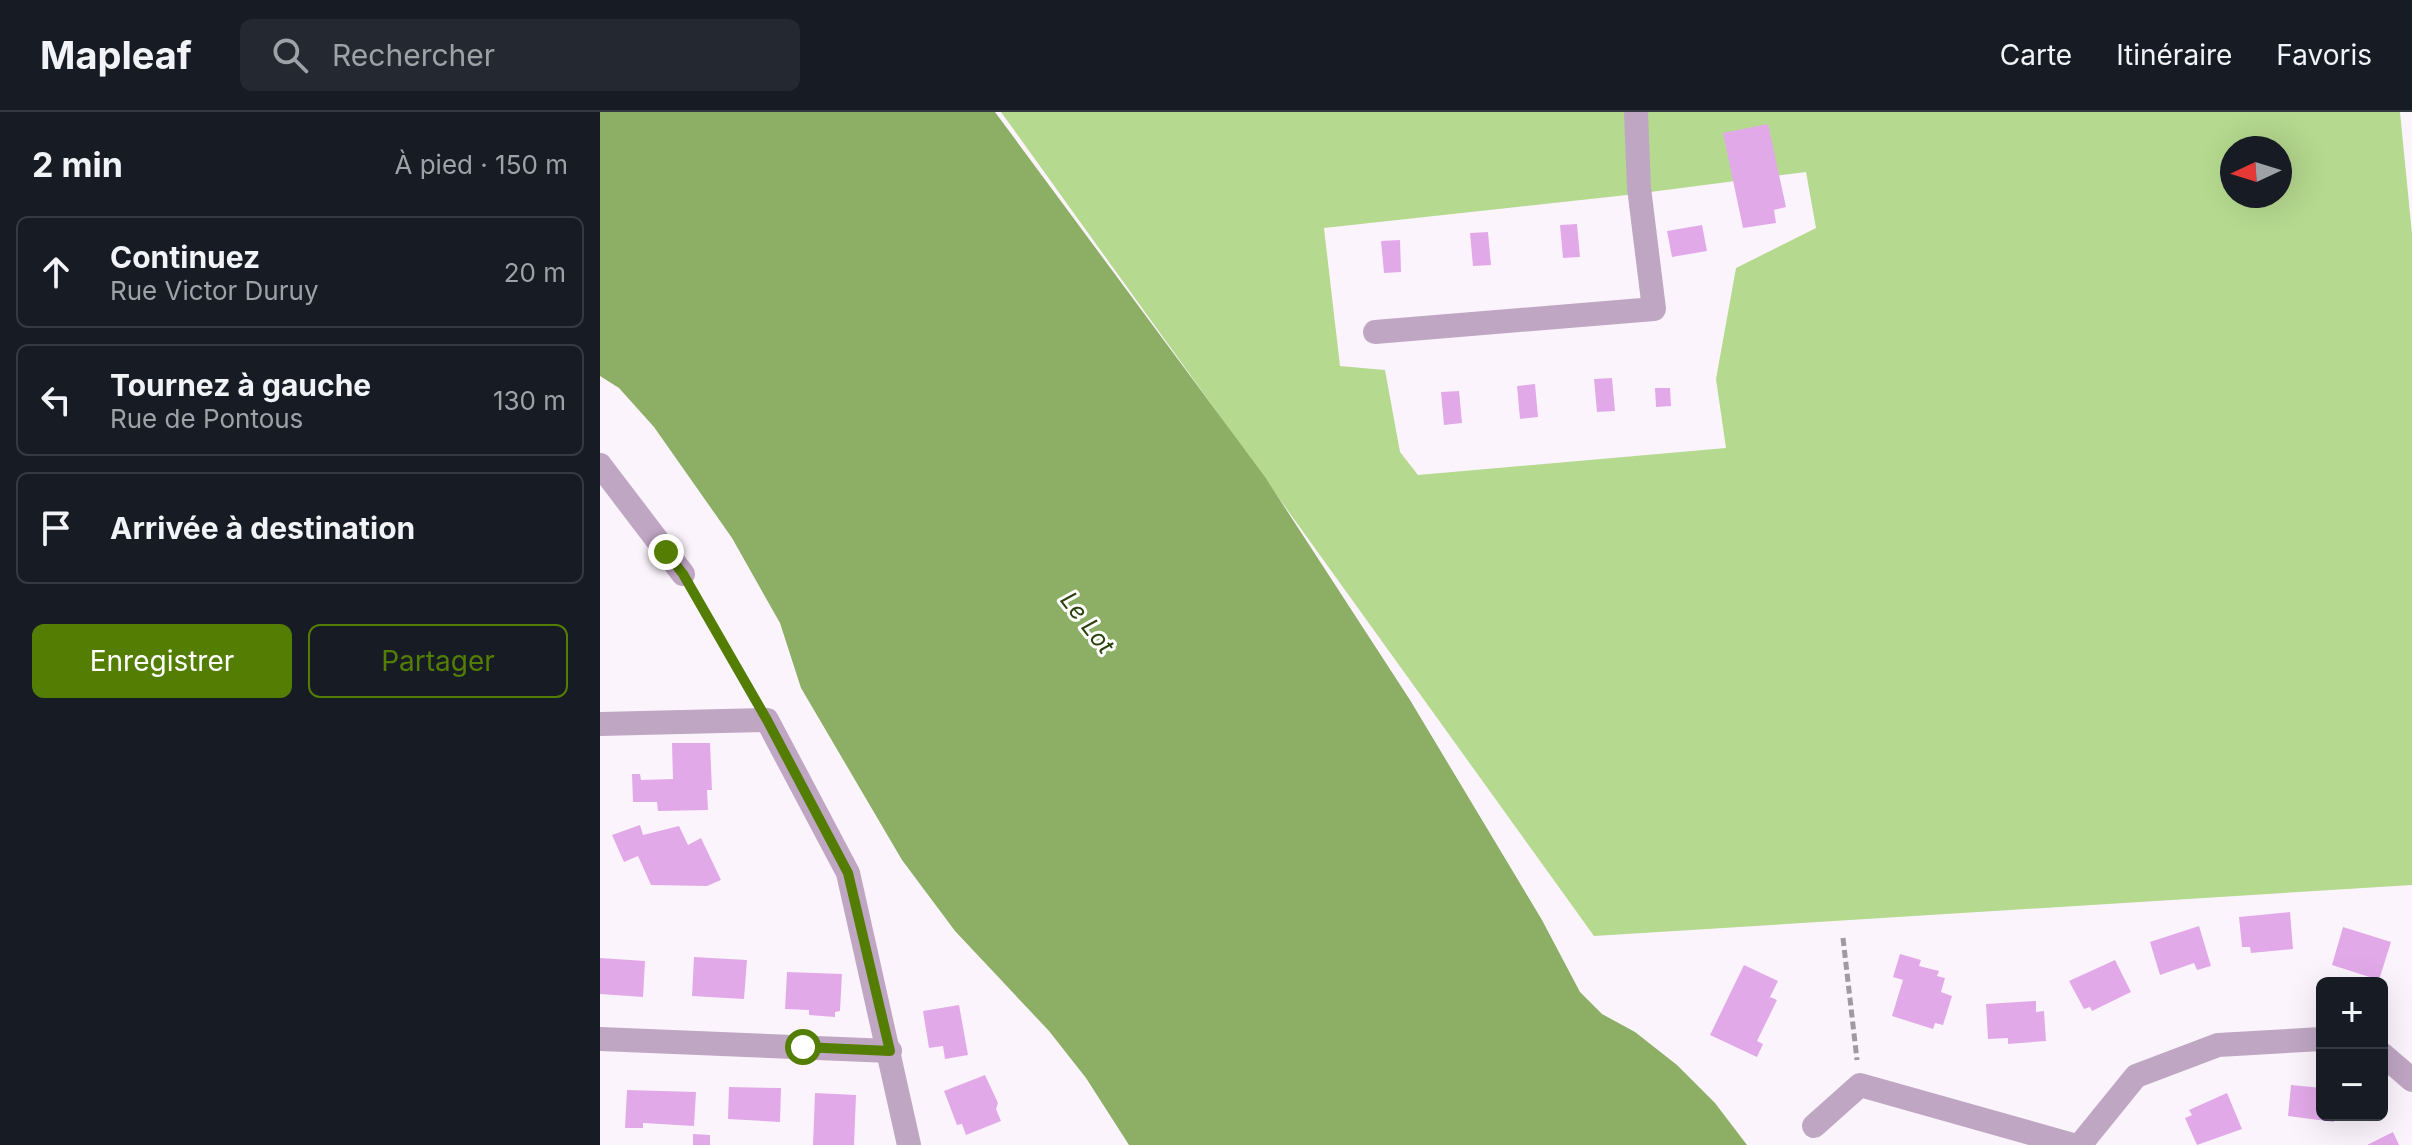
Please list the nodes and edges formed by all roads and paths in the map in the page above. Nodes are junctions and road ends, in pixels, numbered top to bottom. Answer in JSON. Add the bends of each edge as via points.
{"nodes":[{"id":1,"x":1636,"y":112,"type":"edge"},
{"id":2,"x":1375,"y":332,"type":"dead end"},
{"id":3,"x":600,"y":465,"type":"edge"},
{"id":4,"x":683,"y":574,"type":"joint"},
{"id":5,"x":767,"y":720,"type":"junction"},
{"id":6,"x":600,"y":724,"type":"edge"},
{"id":7,"x":1843,"y":938,"type":"dead end"},
{"id":8,"x":600,"y":1039,"type":"edge"},
{"id":9,"x":2316,"y":1039,"type":"edge"},
{"id":10,"x":890,"y":1051,"type":"junction"},
{"id":11,"x":2388,"y":1059,"type":"edge"},
{"id":12,"x":2412,"y":1080,"type":"edge"},
{"id":13,"x":1860,"y":1085,"type":"junction"},
{"id":14,"x":1814,"y":1126,"type":"dead end"},
{"id":15,"x":909,"y":1145,"type":"edge"},
{"id":16,"x":2073,"y":1145,"type":"edge"},
{"id":17,"x":2080,"y":1145,"type":"edge"}],
"edges":[{"from":1,"to":2,"type":"street","via":[[1654,309]]},
{"from":3,"to":4,"type":"street"},
{"from":4,"to":5,"type":"path"},
{"from":5,"to":6,"type":"street"},
{"from":5,"to":10,"type":"street","via":[[848,873]]},
{"from":7,"to":13,"type":"path"},
{"from":8,"to":10,"type":"street"},
{"from":9,"to":17,"type":"street","via":[[2218,1045],[2136,1076]]},
{"from":10,"to":15,"type":"street"},
{"from":11,"to":12,"type":"street"},
{"from":13,"to":14,"type":"street"},
{"from":13,"to":16,"type":"street"}]}
